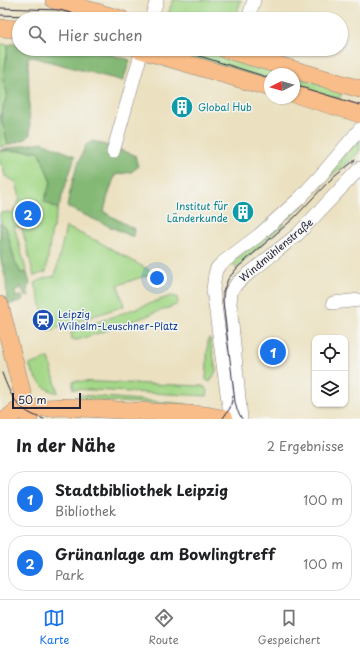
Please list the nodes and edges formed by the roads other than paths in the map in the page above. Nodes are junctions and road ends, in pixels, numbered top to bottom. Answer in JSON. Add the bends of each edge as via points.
{"nodes":[{"id":1,"x":54,"y":0,"type":"edge"},
{"id":2,"x":157,"y":0,"type":"edge"},
{"id":3,"x":254,"y":0,"type":"edge"},
{"id":4,"x":96,"y":12,"type":"edge"},
{"id":5,"x":153,"y":12,"type":"edge"},
{"id":6,"x":250,"y":12,"type":"edge"},
{"id":7,"x":0,"y":28,"type":"edge"},
{"id":8,"x":12,"y":29,"type":"edge"},
{"id":9,"x":138,"y":56,"type":"edge"},
{"id":10,"x":161,"y":56,"type":"edge"},
{"id":11,"x":253,"y":56,"type":"edge"},
{"id":12,"x":264,"y":86,"type":"edge"},
{"id":13,"x":360,"y":89,"type":"edge"},
{"id":14,"x":300,"y":96,"type":"edge"},
{"id":15,"x":360,"y":114,"type":"edge"},
{"id":16,"x":360,"y":129,"type":"edge"},
{"id":17,"x":112,"y":152,"type":"dead end"},
{"id":18,"x":360,"y":168,"type":"edge"},
{"id":19,"x":213,"y":285,"type":"junction"},
{"id":20,"x":233,"y":288,"type":"junction"},
{"id":21,"x":360,"y":300,"type":"edge"},
{"id":22,"x":333,"y":303,"type":"dead end"},
{"id":23,"x":0,"y":305,"type":"edge"},
{"id":24,"x":16,"y":364,"type":"junction"},
{"id":25,"x":64,"y":407,"type":"junction"},
{"id":26,"x":14,"y":415,"type":"edge"},
{"id":27,"x":225,"y":419,"type":"edge"},
{"id":28,"x":235,"y":419,"type":"edge"},
{"id":29,"x":241,"y":419,"type":"edge"}],
"edges":[{"from":1,"to":4,"type":"main road"},
{"from":2,"to":5,"type":"street"},
{"from":3,"to":6,"type":"street"},
{"from":7,"to":8,"type":"main road"},
{"from":9,"to":17,"type":"street"},
{"from":10,"to":12,"type":"main road"},
{"from":11,"to":13,"type":"main road"},
{"from":14,"to":15,"type":"main road"},
{"from":16,"to":19,"type":"street","via":[[300,198],[222,263],[216,271]]},
{"from":18,"to":20,"type":"street","name":"Windmühlenstraße","via":[[302,231]]},
{"from":19,"to":20,"type":"street"},
{"from":19,"to":28,"type":"street","via":[[228,401]]},
{"from":20,"to":29,"type":"street","name":"Windmühlenstraße","via":[[230,299]]},
{"from":21,"to":22,"type":"street"},
{"from":23,"to":24,"type":"main road"},
{"from":24,"to":25,"type":"main road","via":[[32,392]]},
{"from":24,"to":26,"type":"main road"},
{"from":25,"to":26,"type":"main road"},
{"from":25,"to":27,"type":"main road"}]}
